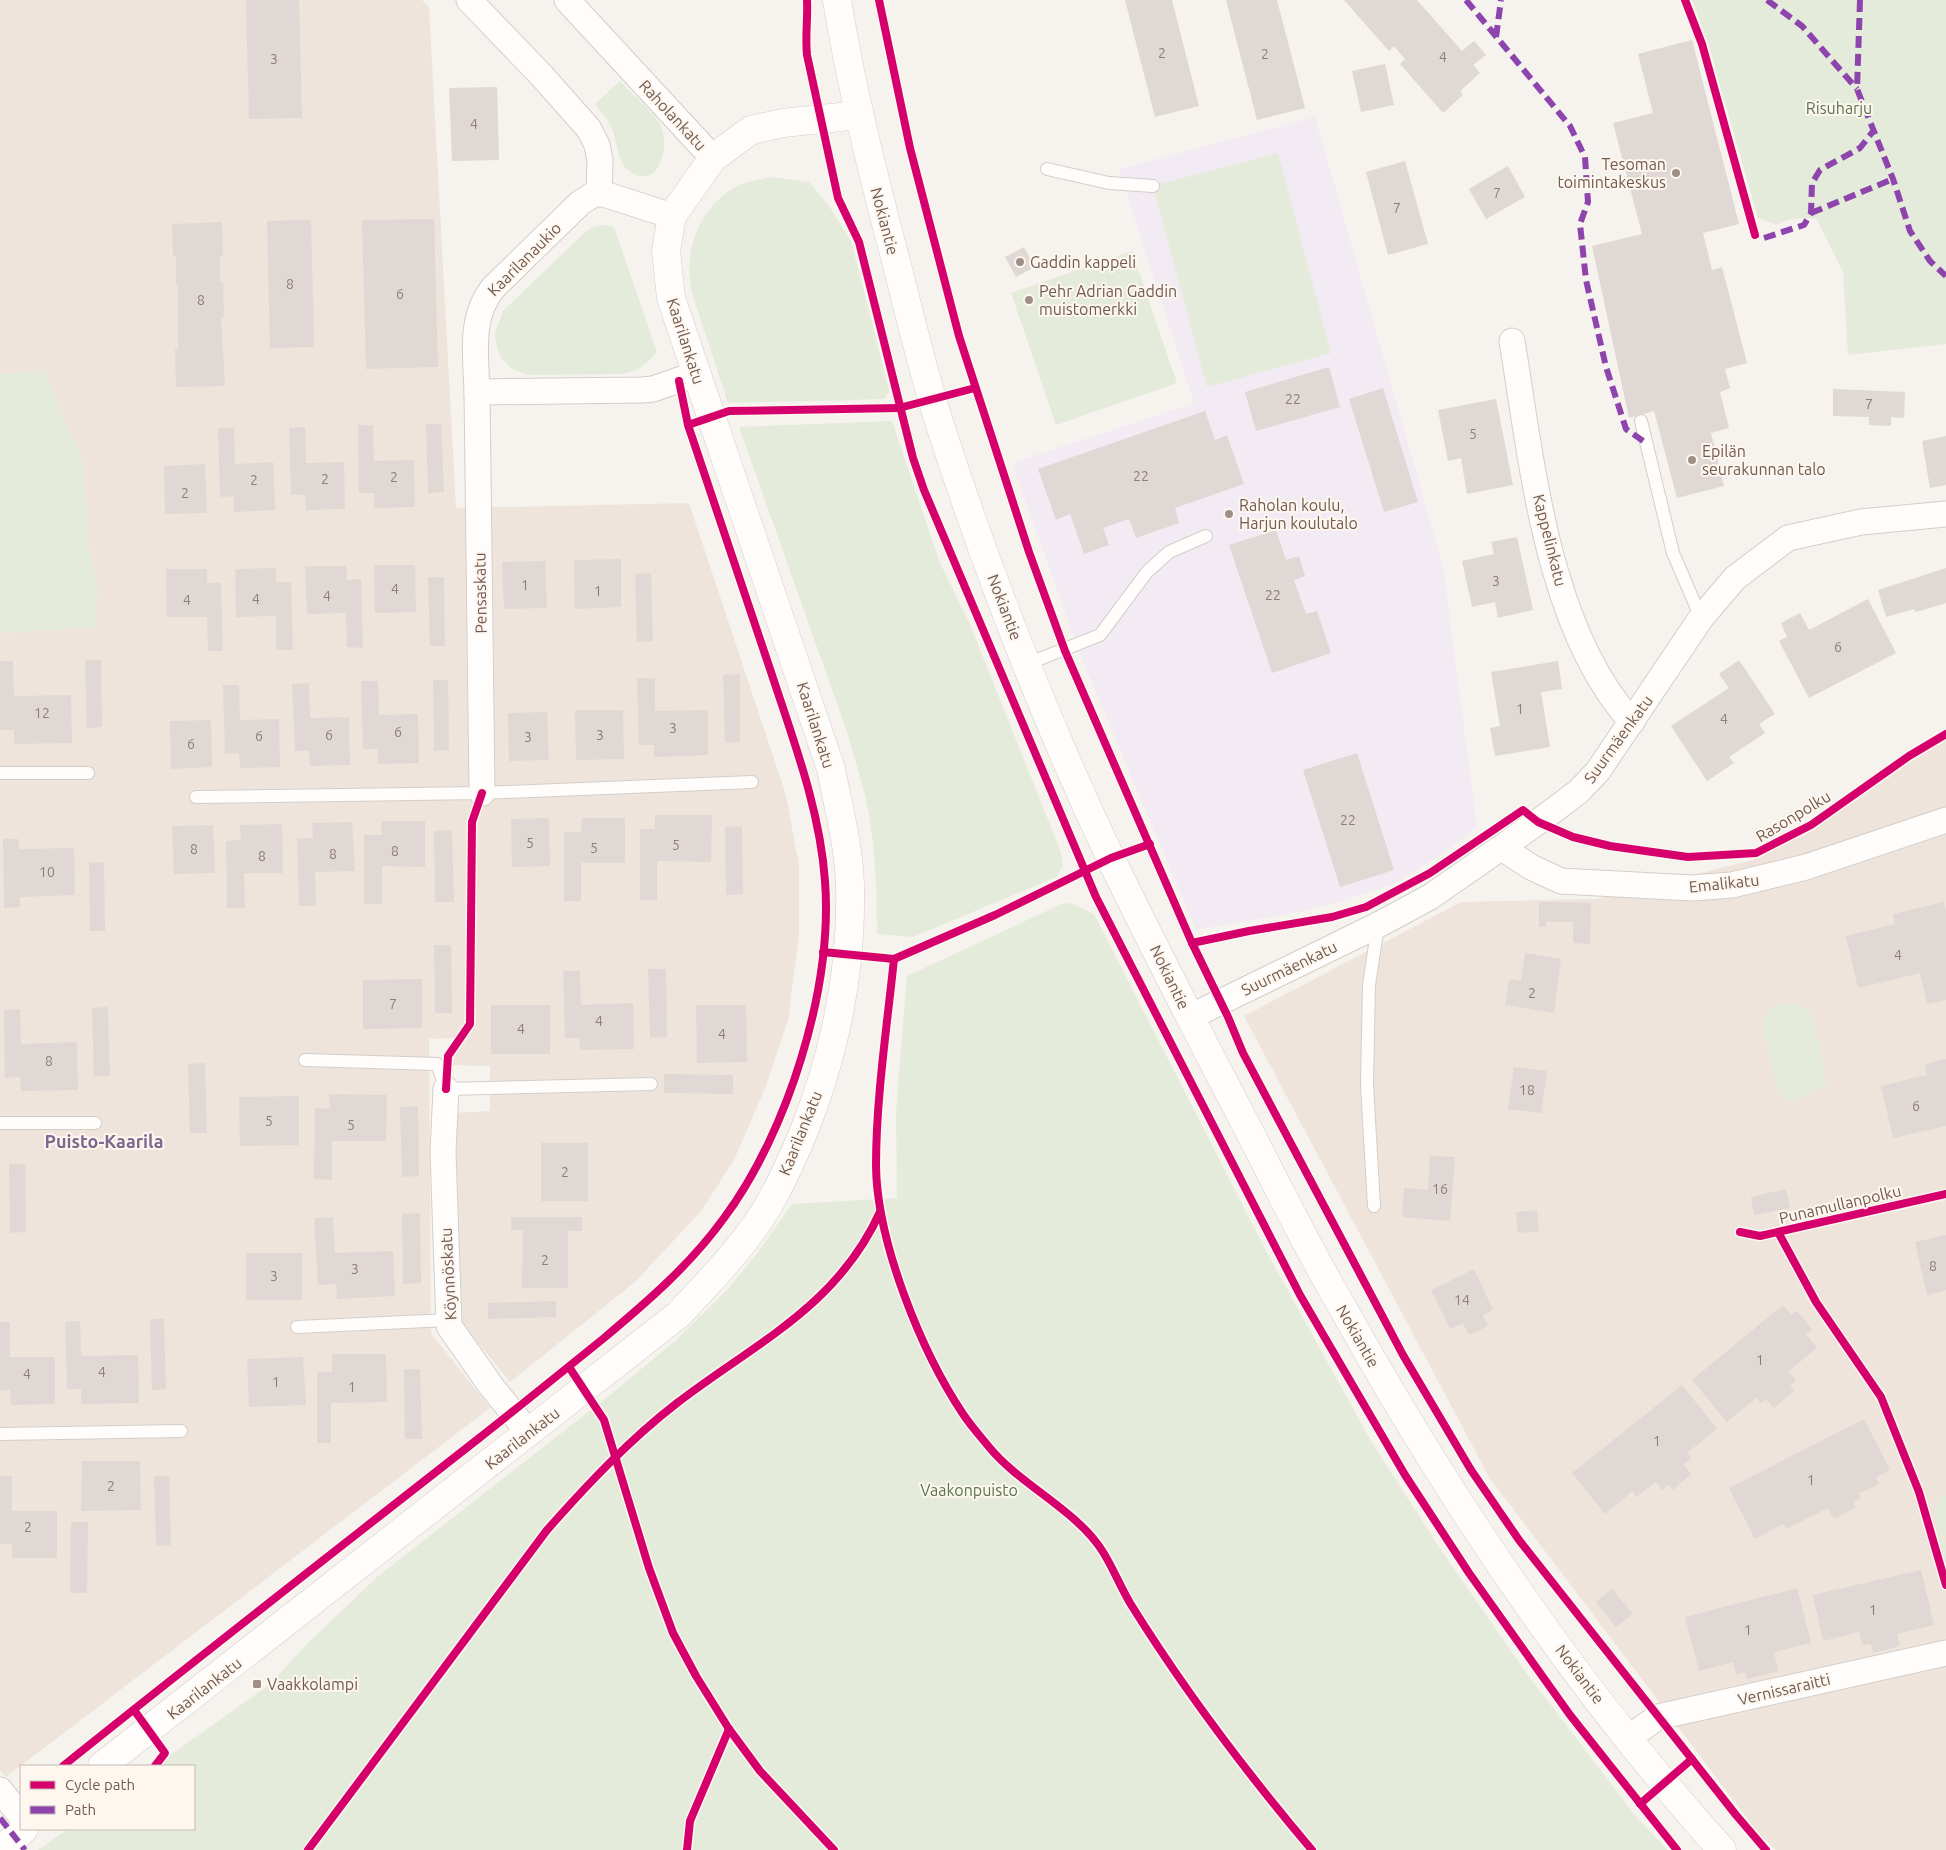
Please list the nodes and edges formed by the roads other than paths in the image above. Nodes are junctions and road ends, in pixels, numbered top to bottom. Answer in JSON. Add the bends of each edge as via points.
{"nodes":[{"id":1,"x":469,"y":0,"type":"edge"},
{"id":2,"x":567,"y":0,"type":"edge"},
{"id":3,"x":837,"y":0,"type":"edge"},
{"id":4,"x":859,"y":115,"type":"junction"},
{"id":5,"x":713,"y":158,"type":"junction"},
{"id":6,"x":1047,"y":169,"type":"dead end"},
{"id":7,"x":1153,"y":186,"type":"dead end"},
{"id":8,"x":599,"y":194,"type":"junction"},
{"id":9,"x":672,"y":216,"type":"junction"},
{"id":10,"x":1512,"y":341,"type":"dead end"},
{"id":11,"x":696,"y":374,"type":"junction"},
{"id":12,"x":478,"y":392,"type":"junction"},
{"id":13,"x":1641,"y":421,"type":"dead end"},
{"id":14,"x":1946,"y":514,"type":"edge"},
{"id":15,"x":1206,"y":536,"type":"dead end"},
{"id":16,"x":1701,"y":618,"type":"junction"},
{"id":17,"x":1027,"y":664,"type":"junction"},
{"id":18,"x":1632,"y":722,"type":"junction"},
{"id":19,"x":0,"y":773,"type":"edge"},
{"id":20,"x":88,"y":773,"type":"dead end"},
{"id":21,"x":752,"y":782,"type":"dead end"},
{"id":22,"x":482,"y":793,"type":"junction"},
{"id":23,"x":196,"y":797,"type":"dead end"},
{"id":24,"x":1946,"y":820,"type":"edge"},
{"id":25,"x":1502,"y":848,"type":"junction"},
{"id":26,"x":1378,"y":925,"type":"junction"},
{"id":27,"x":1190,"y":1017,"type":"junction"},
{"id":28,"x":305,"y":1060,"type":"dead end"},
{"id":29,"x":651,"y":1084,"type":"dead end"},
{"id":30,"x":446,"y":1089,"type":"junction"},
{"id":31,"x":0,"y":1123,"type":"edge"},
{"id":32,"x":95,"y":1123,"type":"dead end"},
{"id":33,"x":1374,"y":1206,"type":"dead end"},
{"id":34,"x":449,"y":1320,"type":"junction"},
{"id":35,"x":296,"y":1327,"type":"dead end"},
{"id":36,"x":181,"y":1431,"type":"dead end"},
{"id":37,"x":529,"y":1433,"type":"junction"},
{"id":38,"x":0,"y":1434,"type":"edge"},
{"id":39,"x":1946,"y":1653,"type":"edge"},
{"id":40,"x":1628,"y":1738,"type":"junction"},
{"id":41,"x":103,"y":1765,"type":"edge"},
{"id":42,"x":0,"y":1790,"type":"edge"},
{"id":43,"x":20,"y":1815,"type":"edge"},
{"id":44,"x":23,"y":1830,"type":"edge"},
{"id":45,"x":1,"y":1850,"type":"edge"},
{"id":46,"x":1722,"y":1850,"type":"edge"}],
"edges":[{"from":1,"to":8,"type":"street","via":[[589,129],[600,161]]},
{"from":2,"to":5,"type":"street","name":"Raholankatu"},
{"from":3,"to":4,"type":"street","name":"Nokiantie"},
{"from":4,"to":5,"type":"street","name":"Raholankatu","via":[[783,123],[751,130]]},
{"from":4,"to":17,"type":"street","name":"Nokiantie","via":[[938,420]]},
{"from":5,"to":9,"type":"street"},
{"from":6,"to":7,"type":"lane","via":[[1109,183]]},
{"from":8,"to":9,"type":"street"},
{"from":8,"to":12,"type":"street","name":"Kaarilanaukio","via":[[591,195],[580,203],[483,301],[477,327]]},
{"from":9,"to":11,"type":"street","name":"Kaarilankatu","via":[[666,251],[668,281]]},
{"from":10,"to":18,"type":"street","name":"Kappelinkatu","via":[[1540,508],[1566,607],[1595,670],[1616,704]]},
{"from":11,"to":12,"type":"street","via":[[653,389]]},
{"from":11,"to":37,"type":"street","name":"Kaarilankatu","via":[[831,769],[850,884],[845,974],[834,1041],[809,1119],[771,1202],[726,1264],[678,1315]]},
{"from":12,"to":22,"type":"street","name":"Pensaskatu"},
{"from":13,"to":16,"type":"lane","via":[[1673,553]]},
{"from":14,"to":16,"type":"street","name":"Suurmäenkatu","via":[[1861,522],[1788,538],[1735,578]]},
{"from":15,"to":17,"type":"lane","via":[[1169,552],[1147,572],[1100,635]]},
{"from":16,"to":18,"type":"street","name":"Suurmäenkatu"},
{"from":17,"to":27,"type":"street","name":"Nokiantie","via":[[1111,858]]},
{"from":18,"to":25,"type":"street","name":"Suurmäenkatu","via":[[1598,771],[1578,792]]},
{"from":19,"to":20,"type":"lane"},
{"from":21,"to":22,"type":"lane"},
{"from":22,"to":23,"type":"lane"},
{"from":24,"to":25,"type":"street","name":"Emalikatu","via":[[1788,872],[1722,886],[1666,887],[1561,881]]},
{"from":25,"to":26,"type":"street","name":"Suurmäenkatu","via":[[1430,897]]},
{"from":26,"to":27,"type":"street","name":"Suurmäenkatu"},
{"from":26,"to":33,"type":"lane","via":[[1369,985],[1367,1085]]},
{"from":27,"to":40,"type":"street","name":"Nokiantie","via":[[1334,1294],[1405,1416],[1483,1542]]},
{"from":28,"to":30,"type":"lane","via":[[437,1064]]},
{"from":29,"to":30,"type":"lane"},
{"from":30,"to":34,"type":"street","name":"Köynnöskatu","via":[[443,1152]]},
{"from":31,"to":32,"type":"lane"},
{"from":34,"to":35,"type":"lane"},
{"from":34,"to":37,"type":"street","name":"Köynnöskatu","via":[[449,1326]]},
{"from":36,"to":38,"type":"lane"},
{"from":37,"to":41,"type":"street","name":"Kaarilankatu"},
{"from":39,"to":40,"type":"street","name":"Vernissaraitti","via":[[1658,1717]]},
{"from":40,"to":46,"type":"street","name":"Nokiantie","via":[[1663,1784]]},
{"from":42,"to":43,"type":"street"},
{"from":44,"to":45,"type":"street"}]}
